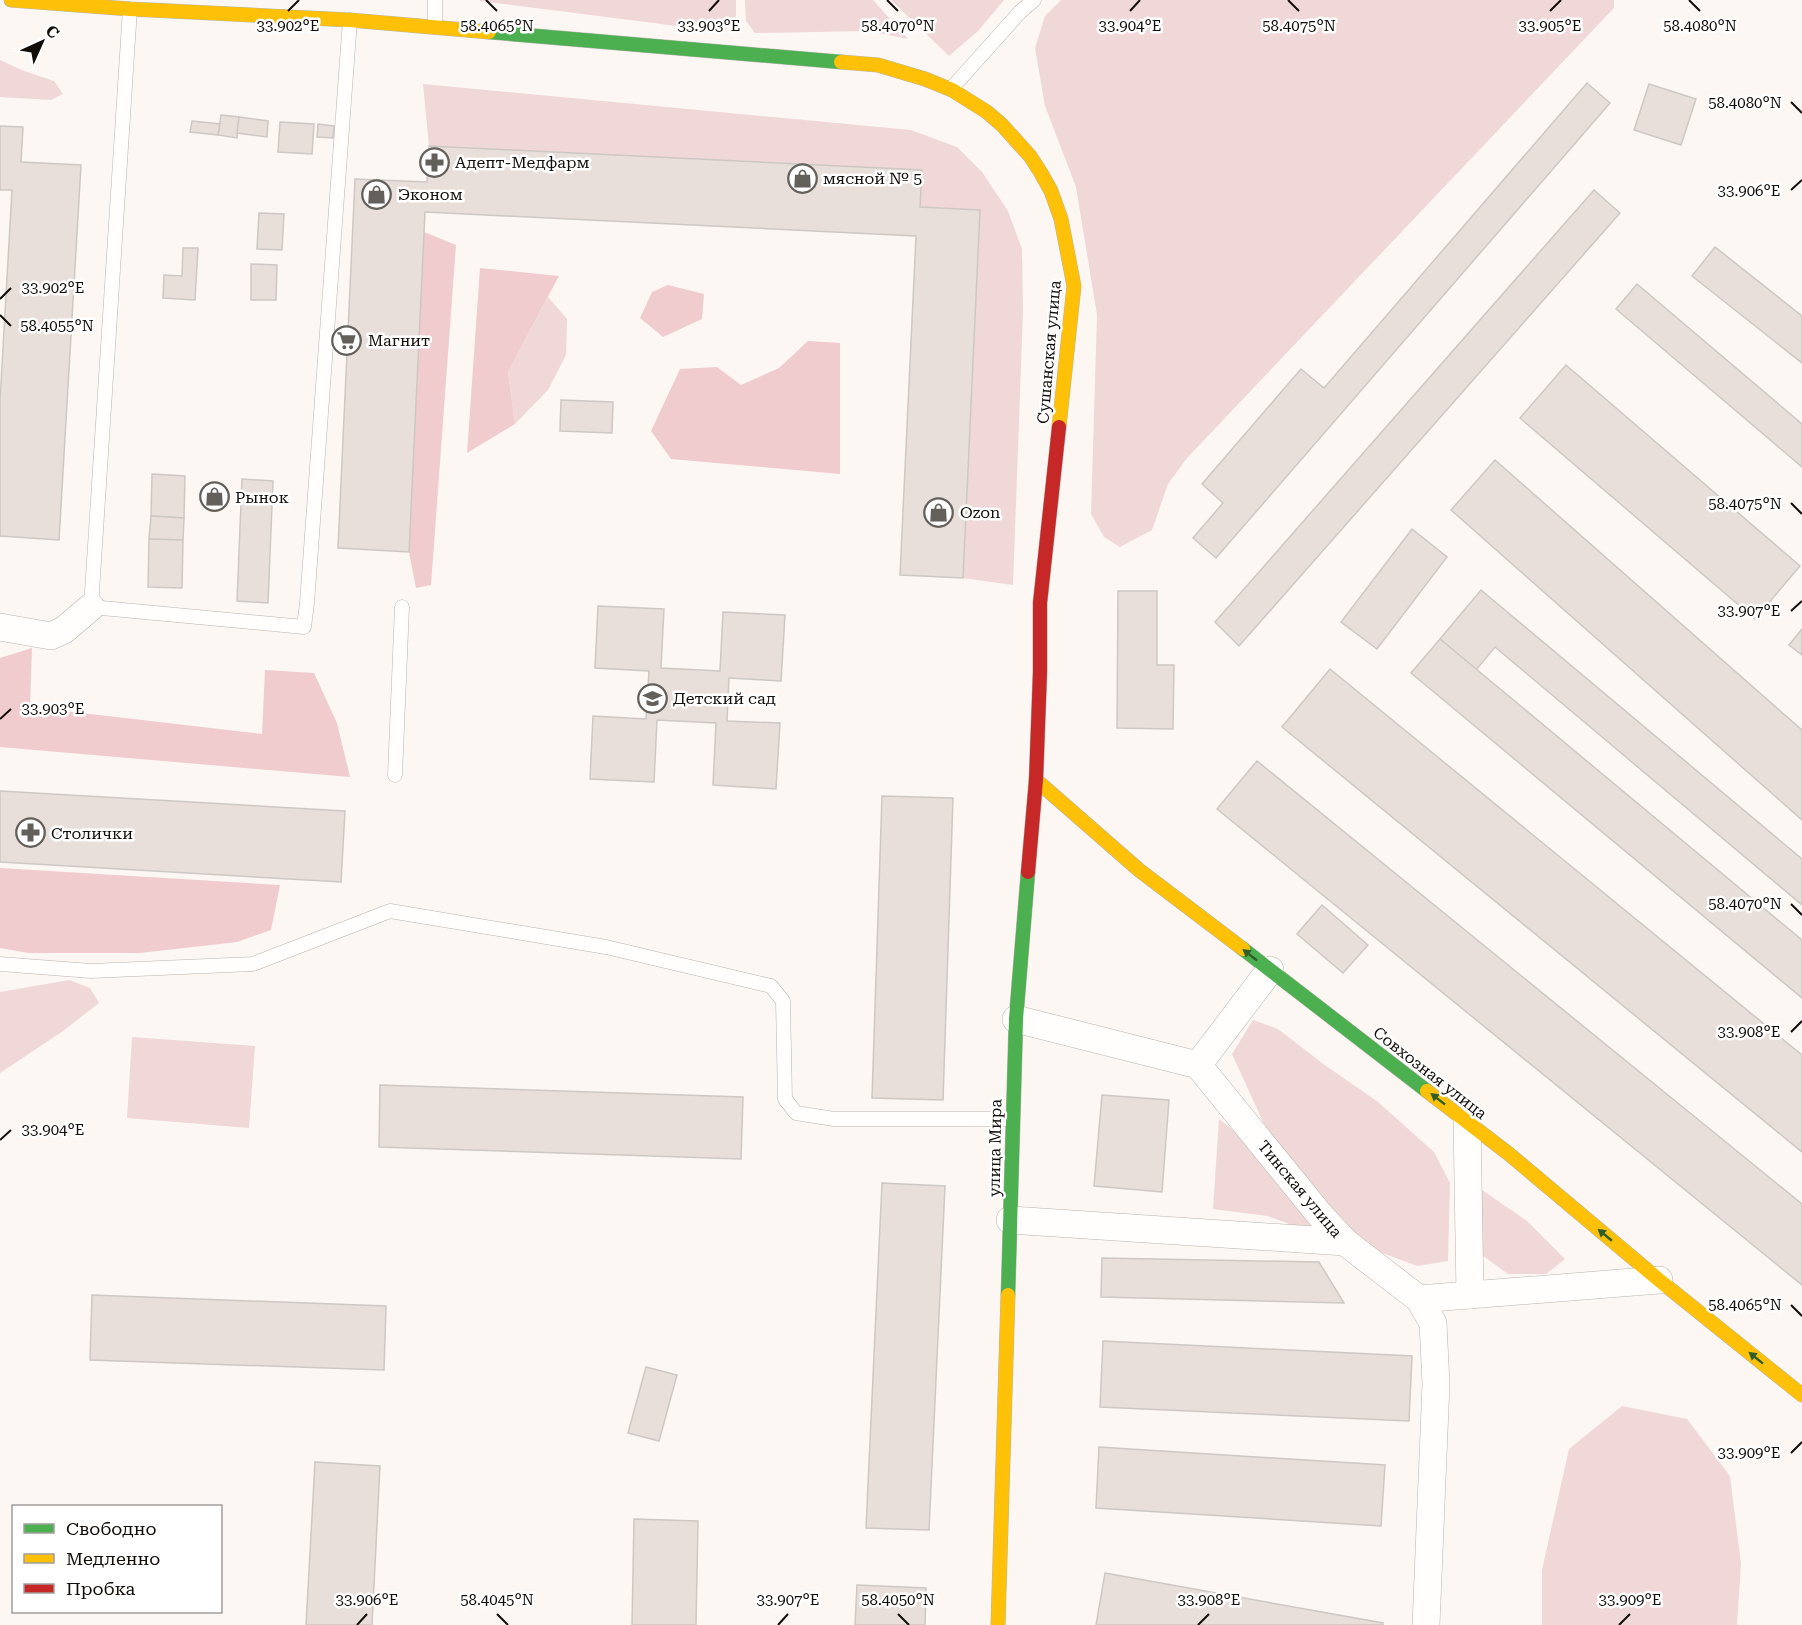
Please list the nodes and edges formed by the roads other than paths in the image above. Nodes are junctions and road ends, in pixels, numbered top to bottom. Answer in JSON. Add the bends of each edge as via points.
{"nodes":[{"id":1,"x":11,"y":0,"type":"edge"},
{"id":2,"x":435,"y":0,"type":"edge"},
{"id":3,"x":1034,"y":0,"type":"edge"},
{"id":4,"x":135,"y":5,"type":"edge"},
{"id":5,"x":350,"y":20,"type":"junction"},
{"id":6,"x":435,"y":27,"type":"junction"},
{"id":7,"x":951,"y":89,"type":"junction"},
{"id":8,"x":91,"y":607,"type":"junction"},
{"id":9,"x":402,"y":607,"type":"dead end"},
{"id":10,"x":0,"y":627,"type":"edge"},
{"id":11,"x":1040,"y":672,"type":"joint"},
{"id":12,"x":395,"y":775,"type":"dead end"},
{"id":13,"x":1036,"y":780,"type":"junction"},
{"id":14,"x":0,"y":964,"type":"edge"},
{"id":15,"x":1270,"y":970,"type":"junction"},
{"id":16,"x":1016,"y":1019,"type":"junction"},
{"id":17,"x":1198,"y":1065,"type":"junction"},
{"id":18,"x":1012,"y":1119,"type":"junction"},
{"id":19,"x":1467,"y":1121,"type":"junction"},
{"id":20,"x":1010,"y":1220,"type":"junction"},
{"id":21,"x":1346,"y":1242,"type":"junction"},
{"id":22,"x":1659,"y":1280,"type":"junction"},
{"id":23,"x":1470,"y":1295,"type":"junction"},
{"id":24,"x":1419,"y":1299,"type":"junction"},
{"id":25,"x":1802,"y":1395,"type":"edge"},
{"id":26,"x":998,"y":1625,"type":"edge"},
{"id":27,"x":1426,"y":1625,"type":"edge"}],
"edges":[{"from":1,"to":4,"type":"main road","name":"Сушанская улица"},
{"from":2,"to":6,"type":"lane"},
{"from":3,"to":7,"type":"lane"},
{"from":4,"to":5,"type":"main road","name":"Сушанская улица"},
{"from":4,"to":8,"type":"lane"},
{"from":5,"to":6,"type":"main road","name":"Сушанская улица"},
{"from":5,"to":8,"type":"lane","via":[[304,627]]},
{"from":6,"to":7,"type":"main road","name":"Сушанская улица","via":[[878,65]]},
{"from":7,"to":11,"type":"main road","name":"Сушанская улица","via":[[1006,128],[1042,174],[1058,208],[1074,286],[1040,603]]},
{"from":8,"to":10,"type":"street","via":[[51,636]]},
{"from":9,"to":12,"type":"lane"},
{"from":11,"to":13,"type":"main road","name":"улица Мира"},
{"from":15,"to":13,"type":"main road","name":"Совхозная улица","one_way":true,"via":[[1139,870]]},
{"from":13,"to":16,"type":"main road","name":"улица Мира"},
{"from":14,"to":18,"type":"lane","via":[[91,971],[253,964],[390,911],[606,946],[771,986],[783,1001],[785,1099],[796,1113],[834,1119]]},
{"from":15,"to":17,"type":"street"},
{"from":19,"to":15,"type":"main road","name":"Совхозная улица","one_way":true},
{"from":16,"to":17,"type":"street"},
{"from":16,"to":18,"type":"main road","name":"улица Мира"},
{"from":17,"to":21,"type":"street","name":"Тинская улица"},
{"from":18,"to":20,"type":"main road","name":"улица Мира"},
{"from":22,"to":19,"type":"main road","name":"Совхозная улица","one_way":true},
{"from":19,"to":23,"type":"street"},
{"from":20,"to":21,"type":"street"},
{"from":20,"to":26,"type":"main road","name":"улица Мира"},
{"from":21,"to":24,"type":"street","name":"Тинская улица"},
{"from":22,"to":23,"type":"street"},
{"from":25,"to":22,"type":"main road","name":"Совхозная улица","one_way":true},
{"from":23,"to":24,"type":"street"},
{"from":24,"to":27,"type":"street","name":"Тинская улица","via":[[1433,1323],[1436,1384]]}]}
